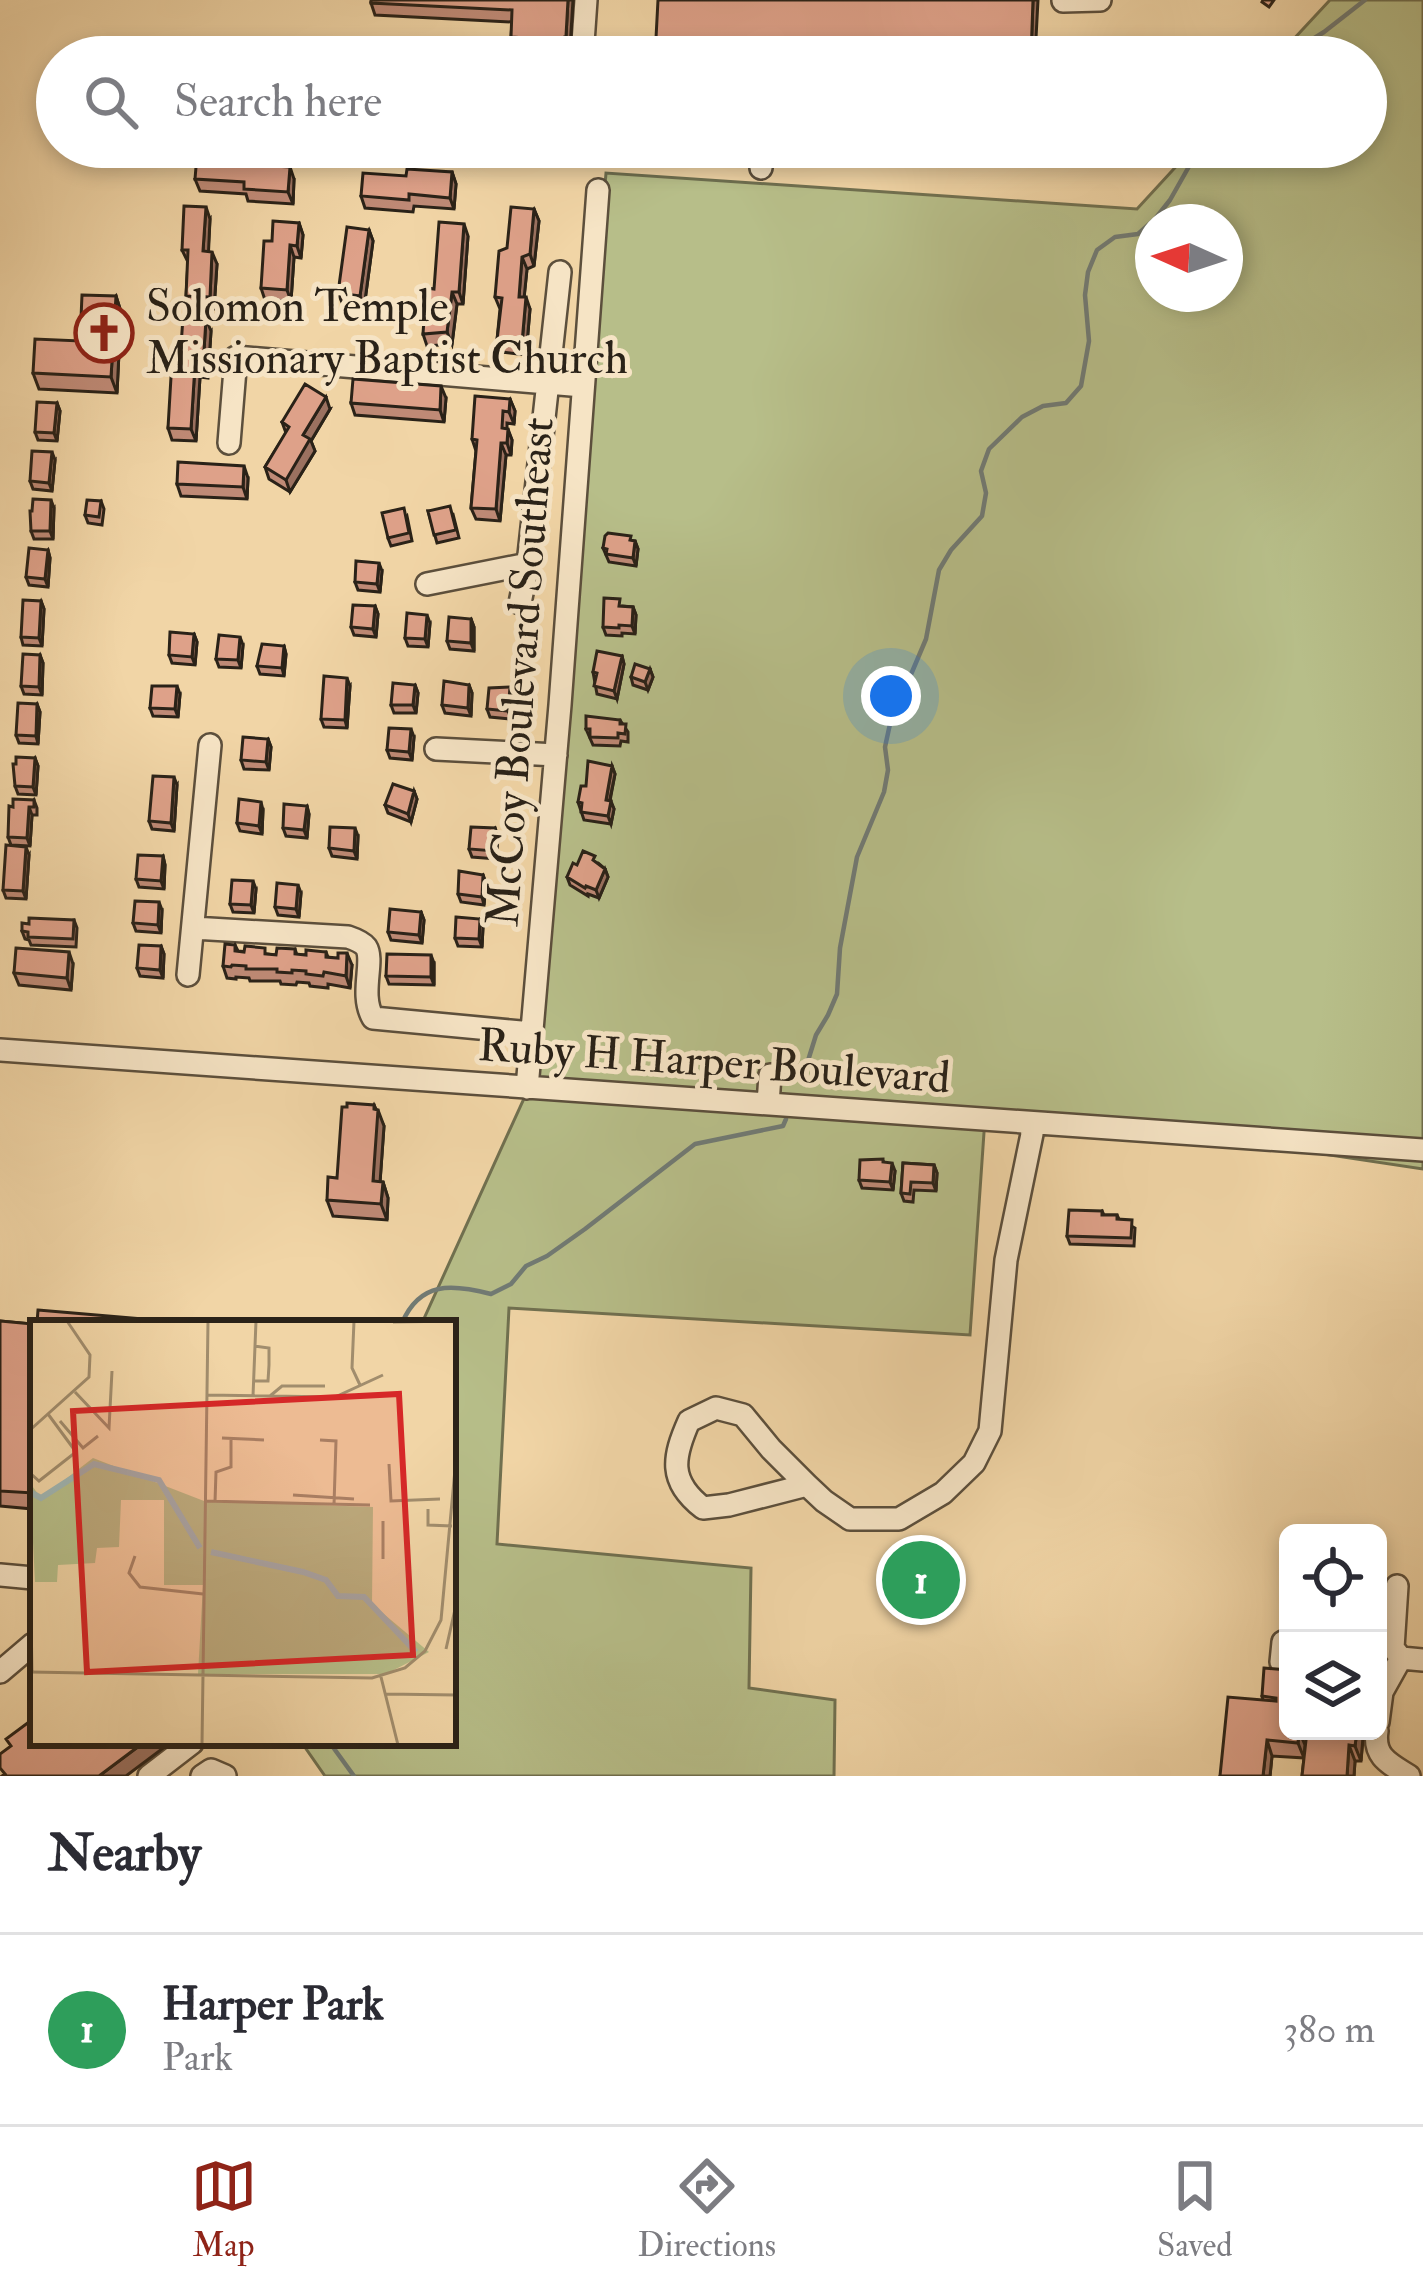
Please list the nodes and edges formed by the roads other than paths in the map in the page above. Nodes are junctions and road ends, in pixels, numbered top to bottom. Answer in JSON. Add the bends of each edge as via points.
{"nodes":[{"id":1,"x":586,"y":0,"type":"edge"},
{"id":2,"x":1100,"y":0,"type":"edge"},
{"id":3,"x":1063,"y":1,"type":"edge"},
{"id":4,"x":583,"y":36,"type":"edge"},
{"id":5,"x":598,"y":190,"type":"dead end"},
{"id":6,"x":560,"y":272,"type":"dead end"},
{"id":7,"x":548,"y":384,"type":"junction"},
{"id":8,"x":583,"y":386,"type":"junction"},
{"id":9,"x":229,"y":443,"type":"dead end"},
{"id":10,"x":528,"y":564,"type":"junction"},
{"id":11,"x":428,"y":584,"type":"dead end"},
{"id":12,"x":520,"y":603,"type":"dead end"},
{"id":13,"x":210,"y":745,"type":"dead end"},
{"id":14,"x":436,"y":749,"type":"dead end"},
{"id":15,"x":556,"y":755,"type":"junction"},
{"id":16,"x":193,"y":928,"type":"junction"},
{"id":17,"x":188,"y":975,"type":"dead end"},
{"id":18,"x":532,"y":1033,"type":"junction"},
{"id":19,"x":0,"y":1050,"type":"edge"},
{"id":20,"x":770,"y":1076,"type":"dead end"},
{"id":21,"x":527,"y":1088,"type":"junction"},
{"id":22,"x":767,"y":1104,"type":"junction"},
{"id":23,"x":1030,"y":1123,"type":"junction"},
{"id":24,"x":1418,"y":1147,"type":"edge"},
{"id":25,"x":807,"y":1485,"type":"junction"},
{"id":26,"x":0,"y":1575,"type":"edge"},
{"id":27,"x":30,"y":1578,"type":"edge"},
{"id":28,"x":1397,"y":1586,"type":"dead end"},
{"id":29,"x":30,"y":1647,"type":"edge"},
{"id":30,"x":1399,"y":1653,"type":"edge"},
{"id":31,"x":0,"y":1672,"type":"edge"},
{"id":32,"x":1387,"y":1681,"type":"edge"},
{"id":33,"x":1376,"y":1740,"type":"edge"},
{"id":34,"x":188,"y":1746,"type":"edge"},
{"id":35,"x":148,"y":1776,"type":"edge"},
{"id":36,"x":202,"y":1776,"type":"edge"},
{"id":37,"x":225,"y":1776,"type":"edge"},
{"id":38,"x":1409,"y":1776,"type":"edge"}],
"edges":[{"from":1,"to":4,"type":"street"},
{"from":2,"to":3,"type":"street"},
{"from":5,"to":8,"type":"street","name":"McCoy Boulevard Southeast"},
{"from":6,"to":7,"type":"street"},
{"from":7,"to":8,"type":"street"},
{"from":7,"to":9,"type":"street","via":[[236,357]]},
{"from":7,"to":10,"type":"street"},
{"from":8,"to":15,"type":"street","name":"McCoy Boulevard Southeast"},
{"from":10,"to":11,"type":"street"},
{"from":10,"to":12,"type":"street"},
{"from":13,"to":16,"type":"street"},
{"from":14,"to":15,"type":"street"},
{"from":15,"to":18,"type":"street","name":"McCoy Boulevard Southeast"},
{"from":16,"to":17,"type":"street"},
{"from":16,"to":18,"type":"street","via":[[348,937],[369,951],[366,1005],[373,1018]]},
{"from":18,"to":21,"type":"street","name":"McCoy Boulevard Southeast"},
{"from":19,"to":21,"type":"street","name":"Ruby H Harper Boulevard"},
{"from":20,"to":22,"type":"street"},
{"from":21,"to":22,"type":"street","name":"Ruby H Harper Boulevard"},
{"from":22,"to":23,"type":"street","name":"Ruby H Harper Boulevard"},
{"from":23,"to":24,"type":"street","name":"Ruby H Harper Boulevard"},
{"from":23,"to":25,"type":"street","via":[[1006,1260],[990,1431],[974,1463],[898,1519],[850,1519]]},
{"from":25,"to":25,"type":"street","via":[[743,1414],[716,1408],[689,1420],[678,1446],[676,1472],[703,1508]]},
{"from":26,"to":27,"type":"street"},
{"from":28,"to":30,"type":"street"},
{"from":29,"to":31,"type":"street"},
{"from":30,"to":32,"type":"street"},
{"from":33,"to":38,"type":"street","via":[[1382,1759]]},
{"from":34,"to":35,"type":"street"},
{"from":36,"to":37,"type":"street"}]}
